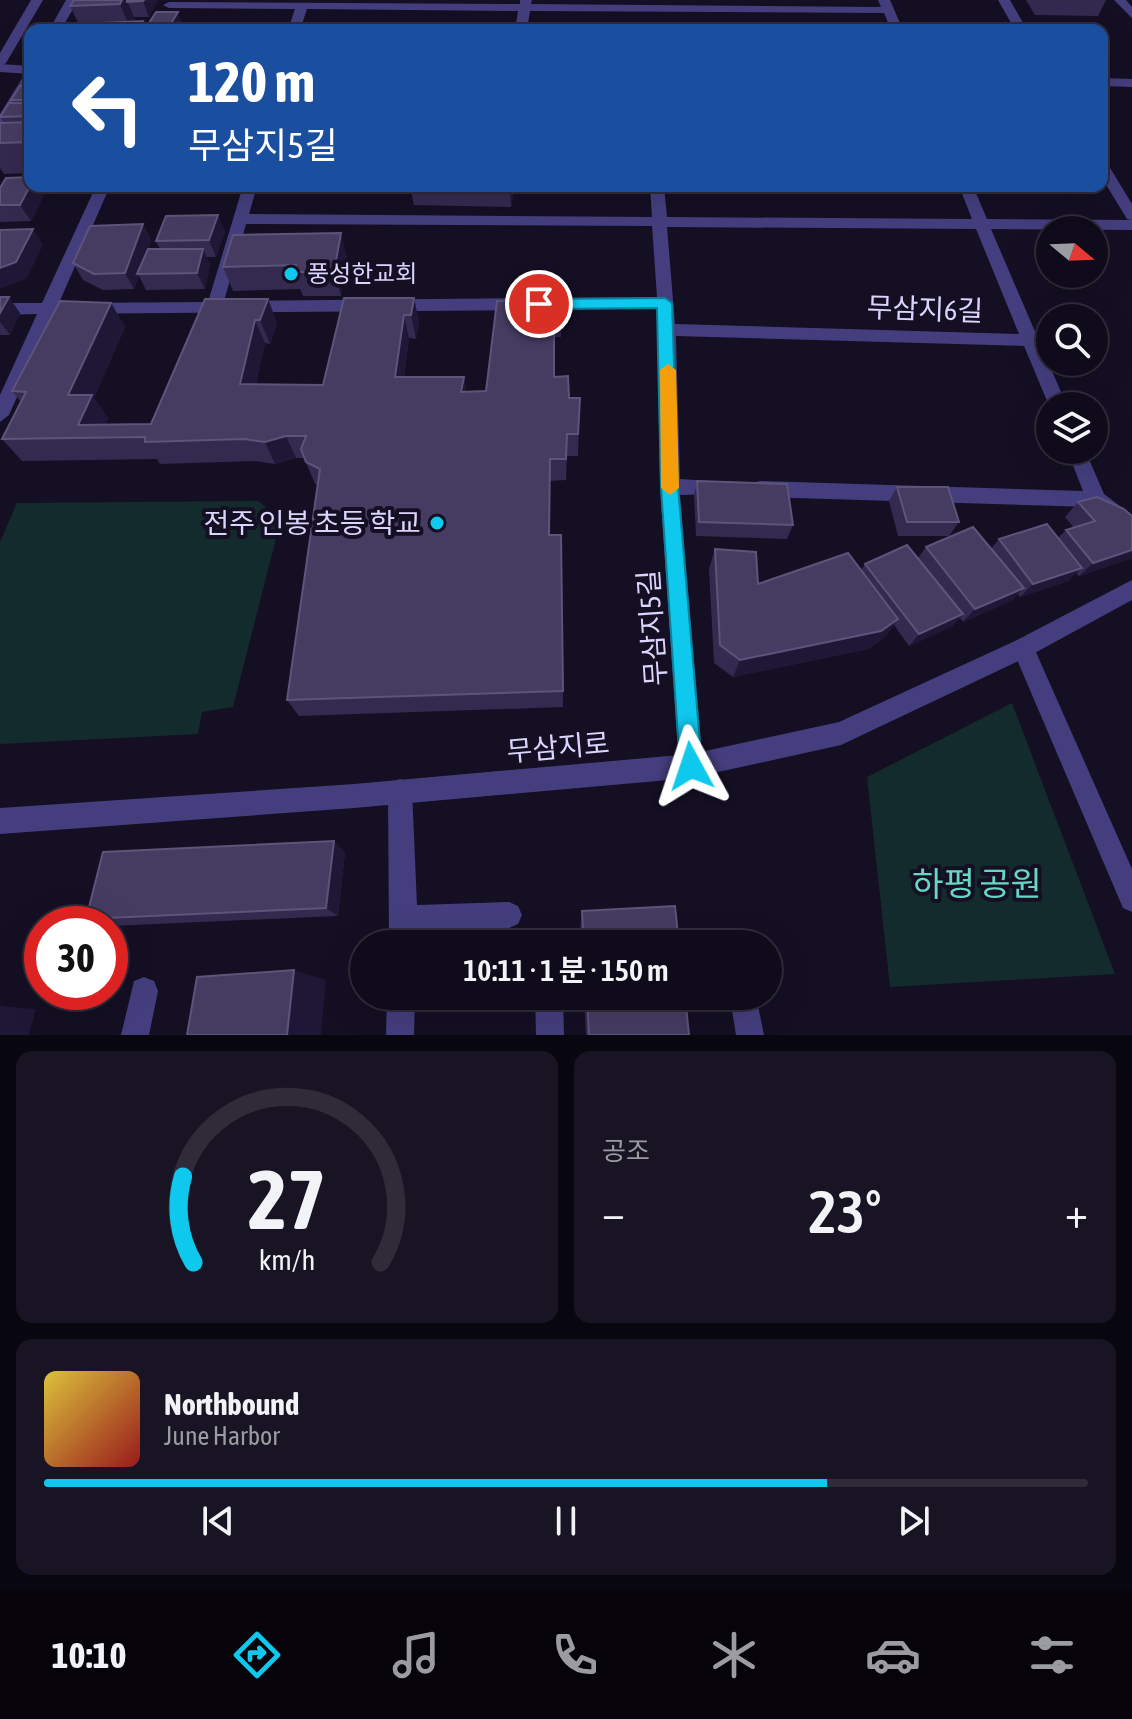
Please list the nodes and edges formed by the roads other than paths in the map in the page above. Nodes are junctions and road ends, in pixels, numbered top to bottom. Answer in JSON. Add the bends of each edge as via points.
{"nodes":[{"id":1,"x":37,"y":0,"type":"edge"},
{"id":2,"x":72,"y":0,"type":"edge"},
{"id":3,"x":1004,"y":0,"type":"edge"},
{"id":4,"x":1120,"y":0,"type":"edge"},
{"id":5,"x":170,"y":2,"type":"edge"},
{"id":6,"x":525,"y":4,"type":"edge"},
{"id":7,"x":886,"y":5,"type":"edge"},
{"id":8,"x":302,"y":6,"type":"junction"},
{"id":9,"x":1131,"y":13,"type":"edge"},
{"id":10,"x":163,"y":17,"type":"edge"},
{"id":11,"x":58,"y":24,"type":"edge"},
{"id":12,"x":296,"y":24,"type":"edge"},
{"id":13,"x":522,"y":24,"type":"edge"},
{"id":14,"x":894,"y":24,"type":"edge"},
{"id":15,"x":1018,"y":24,"type":"edge"},
{"id":16,"x":0,"y":66,"type":"edge"},
{"id":17,"x":24,"y":71,"type":"edge"},
{"id":18,"x":1108,"y":82,"type":"edge"},
{"id":19,"x":24,"y":83,"type":"edge"},
{"id":20,"x":1132,"y":83,"type":"edge"},
{"id":21,"x":0,"y":125,"type":"edge"},
{"id":22,"x":1108,"y":176,"type":"edge"},
{"id":23,"x":100,"y":192,"type":"edge"},
{"id":24,"x":248,"y":192,"type":"edge"},
{"id":25,"x":658,"y":192,"type":"edge"},
{"id":26,"x":969,"y":192,"type":"edge"},
{"id":27,"x":1132,"y":216,"type":"edge"},
{"id":28,"x":240,"y":219,"type":"junction"},
{"id":29,"x":660,"y":221,"type":"junction"},
{"id":30,"x":982,"y":224,"type":"junction"},
{"id":31,"x":1132,"y":225,"type":"edge"},
{"id":32,"x":665,"y":303,"type":"junction"},
{"id":33,"x":214,"y":308,"type":"junction"},
{"id":34,"x":0,"y":309,"type":"edge"},
{"id":35,"x":48,"y":310,"type":"junction"},
{"id":36,"x":667,"y":330,"type":"junction"},
{"id":37,"x":1030,"y":340,"type":"junction"},
{"id":38,"x":1052,"y":392,"type":"edge"},
{"id":39,"x":0,"y":415,"type":"edge"},
{"id":40,"x":1082,"y":464,"type":"edge"},
{"id":41,"x":670,"y":487,"type":"junction"},
{"id":42,"x":1096,"y":499,"type":"junction"},
{"id":43,"x":1132,"y":526,"type":"edge"},
{"id":44,"x":1132,"y":589,"type":"edge"},
{"id":45,"x":1023,"y":648,"type":"junction"},
{"id":46,"x":691,"y":766,"type":"junction"},
{"id":47,"x":400,"y":791,"type":"junction"},
{"id":48,"x":0,"y":821,"type":"edge"},
{"id":49,"x":1132,"y":899,"type":"edge"},
{"id":50,"x":509,"y":915,"type":"dead end"},
{"id":51,"x":404,"y":930,"type":"edge"},
{"id":52,"x":411,"y":930,"type":"edge"},
{"id":53,"x":144,"y":991,"type":"dead end"},
{"id":54,"x":401,"y":1010,"type":"edge"},
{"id":55,"x":549,"y":1010,"type":"edge"},
{"id":56,"x":746,"y":1010,"type":"edge"},
{"id":57,"x":135,"y":1035,"type":"edge"},
{"id":58,"x":400,"y":1035,"type":"edge"},
{"id":59,"x":550,"y":1035,"type":"edge"},
{"id":60,"x":750,"y":1035,"type":"edge"}],
"edges":[{"from":1,"to":16,"type":"street"},
{"from":2,"to":11,"type":"street"},
{"from":3,"to":15,"type":"street"},
{"from":4,"to":9,"type":"street"},
{"from":5,"to":8,"type":"street"},
{"from":5,"to":10,"type":"street"},
{"from":6,"to":7,"type":"street"},
{"from":6,"to":8,"type":"street"},
{"from":6,"to":13,"type":"street"},
{"from":7,"to":14,"type":"street"},
{"from":8,"to":12,"type":"street"},
{"from":16,"to":17,"type":"street"},
{"from":18,"to":20,"type":"street"},
{"from":19,"to":21,"type":"street"},
{"from":22,"to":27,"type":"street"},
{"from":23,"to":35,"type":"street"},
{"from":24,"to":28,"type":"street"},
{"from":25,"to":29,"type":"street","name":"무삼지5길"},
{"from":26,"to":30,"type":"street","name":"무삼지6길"},
{"from":28,"to":29,"type":"street"},
{"from":28,"to":33,"type":"street"},
{"from":29,"to":30,"type":"street"},
{"from":29,"to":32,"type":"street","name":"무삼지5길"},
{"from":30,"to":31,"type":"street"},
{"from":30,"to":37,"type":"street","name":"무삼지6길"},
{"from":32,"to":33,"type":"street"},
{"from":32,"to":36,"type":"street","name":"무삼지5길"},
{"from":33,"to":35,"type":"street"},
{"from":34,"to":35,"type":"street"},
{"from":35,"to":39,"type":"street"},
{"from":36,"to":37,"type":"street","name":"무삼지6길"},
{"from":36,"to":41,"type":"street","name":"무삼지5길"},
{"from":37,"to":38,"type":"street","name":"무삼지6길"},
{"from":40,"to":42,"type":"street"},
{"from":41,"to":42,"type":"street"},
{"from":41,"to":46,"type":"street","name":"무삼지5길"},
{"from":42,"to":43,"type":"street"},
{"from":44,"to":45,"type":"street","name":"무삼지로"},
{"from":45,"to":46,"type":"street","name":"무삼지로","via":[[841,733]]},
{"from":45,"to":49,"type":"street"},
{"from":46,"to":47,"type":"street","name":"무삼지로"},
{"from":47,"to":48,"type":"street","name":"무삼지로"},
{"from":47,"to":51,"type":"street"},
{"from":50,"to":52,"type":"street"},
{"from":53,"to":57,"type":"street"},
{"from":54,"to":58,"type":"street"},
{"from":55,"to":59,"type":"street"},
{"from":56,"to":60,"type":"street"}]}
